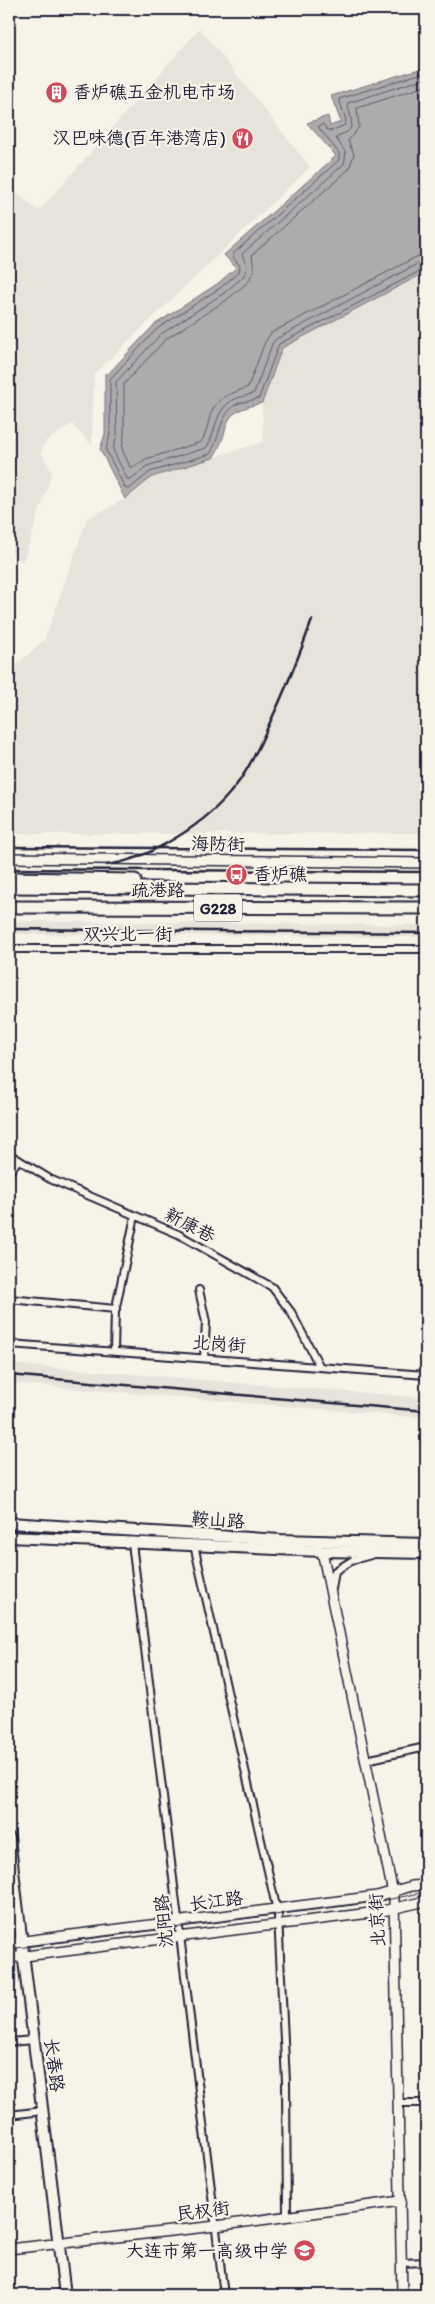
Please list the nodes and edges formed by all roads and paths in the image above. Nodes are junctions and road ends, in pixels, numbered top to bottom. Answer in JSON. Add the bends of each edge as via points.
{"nodes":[{"id":1,"x":9,"y":858,"type":"edge"},
{"id":2,"x":426,"y":863,"type":"edge"},
{"id":3,"x":9,"y":878,"type":"edge"},
{"id":4,"x":9,"y":888,"type":"edge"},
{"id":5,"x":296,"y":889,"type":"junction"},
{"id":6,"x":426,"y":890,"type":"edge"},
{"id":7,"x":9,"y":907,"type":"edge"},
{"id":8,"x":426,"y":908,"type":"edge"},
{"id":9,"x":9,"y":949,"type":"edge"},
{"id":10,"x":426,"y":949,"type":"edge"},
{"id":11,"x":9,"y":1154,"type":"edge"},
{"id":12,"x":18,"y":1160,"type":"junction"},
{"id":13,"x":9,"y":1174,"type":"edge"},
{"id":14,"x":135,"y":1216,"type":"junction"},
{"id":15,"x":199,"y":1290,"type":"dead end"},
{"id":16,"x":9,"y":1299,"type":"edge"},
{"id":17,"x":116,"y":1309,"type":"junction"},
{"id":18,"x":9,"y":1344,"type":"edge"},
{"id":19,"x":114,"y":1351,"type":"junction"},
{"id":20,"x":204,"y":1358,"type":"junction"},
{"id":21,"x":320,"y":1367,"type":"junction"},
{"id":22,"x":426,"y":1375,"type":"edge"},
{"id":23,"x":9,"y":1523,"type":"edge"},
{"id":24,"x":9,"y":1537,"type":"edge"},
{"id":25,"x":132,"y":1543,"type":"junction"},
{"id":26,"x":426,"y":1544,"type":"edge"},
{"id":27,"x":194,"y":1546,"type":"junction"},
{"id":28,"x":322,"y":1551,"type":"junction"},
{"id":29,"x":381,"y":1552,"type":"junction"},
{"id":30,"x":426,"y":1553,"type":"edge"},
{"id":31,"x":331,"y":1592,"type":"junction"},
{"id":32,"x":426,"y":1746,"type":"edge"},
{"id":33,"x":366,"y":1760,"type":"junction"},
{"id":34,"x":9,"y":1838,"type":"edge"},
{"id":35,"x":426,"y":1885,"type":"edge"},
{"id":36,"x":393,"y":1891,"type":"junction"},
{"id":37,"x":426,"y":1901,"type":"edge"},
{"id":38,"x":395,"y":1908,"type":"junction"},
{"id":39,"x":277,"y":1910,"type":"junction"},
{"id":40,"x":179,"y":1922,"type":"junction"},
{"id":41,"x":278,"y":1924,"type":"junction"},
{"id":42,"x":180,"y":1937,"type":"junction"},
{"id":43,"x":22,"y":1941,"type":"junction"},
{"id":44,"x":9,"y":1943,"type":"edge"},
{"id":45,"x":24,"y":1956,"type":"junction"},
{"id":46,"x":9,"y":1958,"type":"edge"},
{"id":47,"x":34,"y":2040,"type":"junction"},
{"id":48,"x":9,"y":2042,"type":"edge"},
{"id":49,"x":400,"y":2103,"type":"junction"},
{"id":50,"x":426,"y":2103,"type":"edge"},
{"id":51,"x":43,"y":2111,"type":"junction"},
{"id":52,"x":9,"y":2115,"type":"edge"},
{"id":53,"x":401,"y":2201,"type":"junction"},
{"id":54,"x":287,"y":2216,"type":"junction"},
{"id":55,"x":216,"y":2226,"type":"junction"},
{"id":56,"x":60,"y":2243,"type":"junction"},
{"id":57,"x":9,"y":2248,"type":"edge"},
{"id":58,"x":426,"y":2262,"type":"edge"},
{"id":59,"x":401,"y":2263,"type":"junction"},
{"id":60,"x":65,"y":2295,"type":"edge"},
{"id":61,"x":224,"y":2295,"type":"edge"},
{"id":62,"x":402,"y":2295,"type":"edge"}],
"edges":[{"from":1,"to":2,"type":"street","name":"海防街"},
{"from":3,"to":5,"type":"highway","name":"疏港路","number":"G228","via":[[224,882]]},
{"from":4,"to":5,"type":"highway","name":"疏港路"},
{"from":5,"to":6,"type":"highway","name":"疏港路","number":"G228"},
{"from":7,"to":8,"type":"highway","name":"疏港路","number":"G228"},
{"from":9,"to":10,"type":"street","name":"双兴北一街"},
{"from":11,"to":12,"type":"street","name":"新康巷"},
{"from":12,"to":13,"type":"street"},
{"from":12,"to":14,"type":"street","name":"新康巷","via":[[50,1179]]},
{"from":14,"to":17,"type":"street"},
{"from":14,"to":21,"type":"street","name":"新康巷","via":[[178,1234],[272,1287],[291,1312]]},
{"from":15,"to":20,"type":"street","via":[[206,1322]]},
{"from":16,"to":17,"type":"street"},
{"from":17,"to":19,"type":"street"},
{"from":18,"to":19,"type":"street","name":"北岗街"},
{"from":19,"to":20,"type":"street","name":"北岗街"},
{"from":20,"to":21,"type":"street","name":"北岗街"},
{"from":21,"to":22,"type":"street","name":"北岗街"},
{"from":23,"to":26,"type":"main road","name":"鞍山路","via":[[281,1540]]},
{"from":24,"to":25,"type":"main road","name":"鞍山路"},
{"from":25,"to":27,"type":"main road","name":"鞍山路"},
{"from":25,"to":40,"type":"street","name":"沈阳路"},
{"from":27,"to":28,"type":"main road","name":"鞍山路"},
{"from":27,"to":39,"type":"street"},
{"from":28,"to":29,"type":"main road","name":"鞍山路"},
{"from":28,"to":31,"type":"street","name":"北京街"},
{"from":29,"to":30,"type":"main road","name":"鞍山路"},
{"from":29,"to":31,"type":"street","via":[[353,1560],[335,1571]]},
{"from":31,"to":33,"type":"street","name":"北京街"},
{"from":32,"to":33,"type":"street"},
{"from":33,"to":36,"type":"street","name":"北京街"},
{"from":34,"to":43,"type":"main road","name":"长春路"},
{"from":35,"to":36,"type":"street","name":"长江路"},
{"from":36,"to":38,"type":"street","name":"北京街"},
{"from":36,"to":39,"type":"street","name":"长江路"},
{"from":37,"to":38,"type":"street","name":"长江路"},
{"from":38,"to":41,"type":"street","name":"长江路"},
{"from":38,"to":49,"type":"street","name":"北京街"},
{"from":39,"to":40,"type":"street","name":"长江路"},
{"from":39,"to":41,"type":"street"},
{"from":40,"to":42,"type":"street","name":"沈阳路"},
{"from":40,"to":43,"type":"street","name":"长江路"},
{"from":41,"to":42,"type":"street","name":"长江路"},
{"from":41,"to":54,"type":"street","via":[[286,2082]]},
{"from":42,"to":45,"type":"street","name":"长江路"},
{"from":42,"to":55,"type":"street","name":"沈阳路"},
{"from":43,"to":44,"type":"street","name":"长江路"},
{"from":43,"to":45,"type":"main road","name":"长春路"},
{"from":45,"to":46,"type":"street","name":"长江路"},
{"from":45,"to":47,"type":"main road","name":"长春路"},
{"from":47,"to":48,"type":"street"},
{"from":47,"to":51,"type":"main road","name":"长春路"},
{"from":49,"to":50,"type":"street"},
{"from":49,"to":53,"type":"street","name":"北京街"},
{"from":51,"to":52,"type":"street"},
{"from":51,"to":56,"type":"main road","name":"长春路"},
{"from":53,"to":54,"type":"street","name":"民权街"},
{"from":53,"to":59,"type":"street","name":"北京街"},
{"from":54,"to":55,"type":"street","name":"民权街"},
{"from":55,"to":56,"type":"street","name":"民权街"},
{"from":55,"to":61,"type":"street","name":"沈阳路"},
{"from":56,"to":57,"type":"street","name":"民权街"},
{"from":56,"to":60,"type":"main road","name":"长春路"},
{"from":58,"to":59,"type":"street"},
{"from":59,"to":62,"type":"street","name":"北京街"}]}
